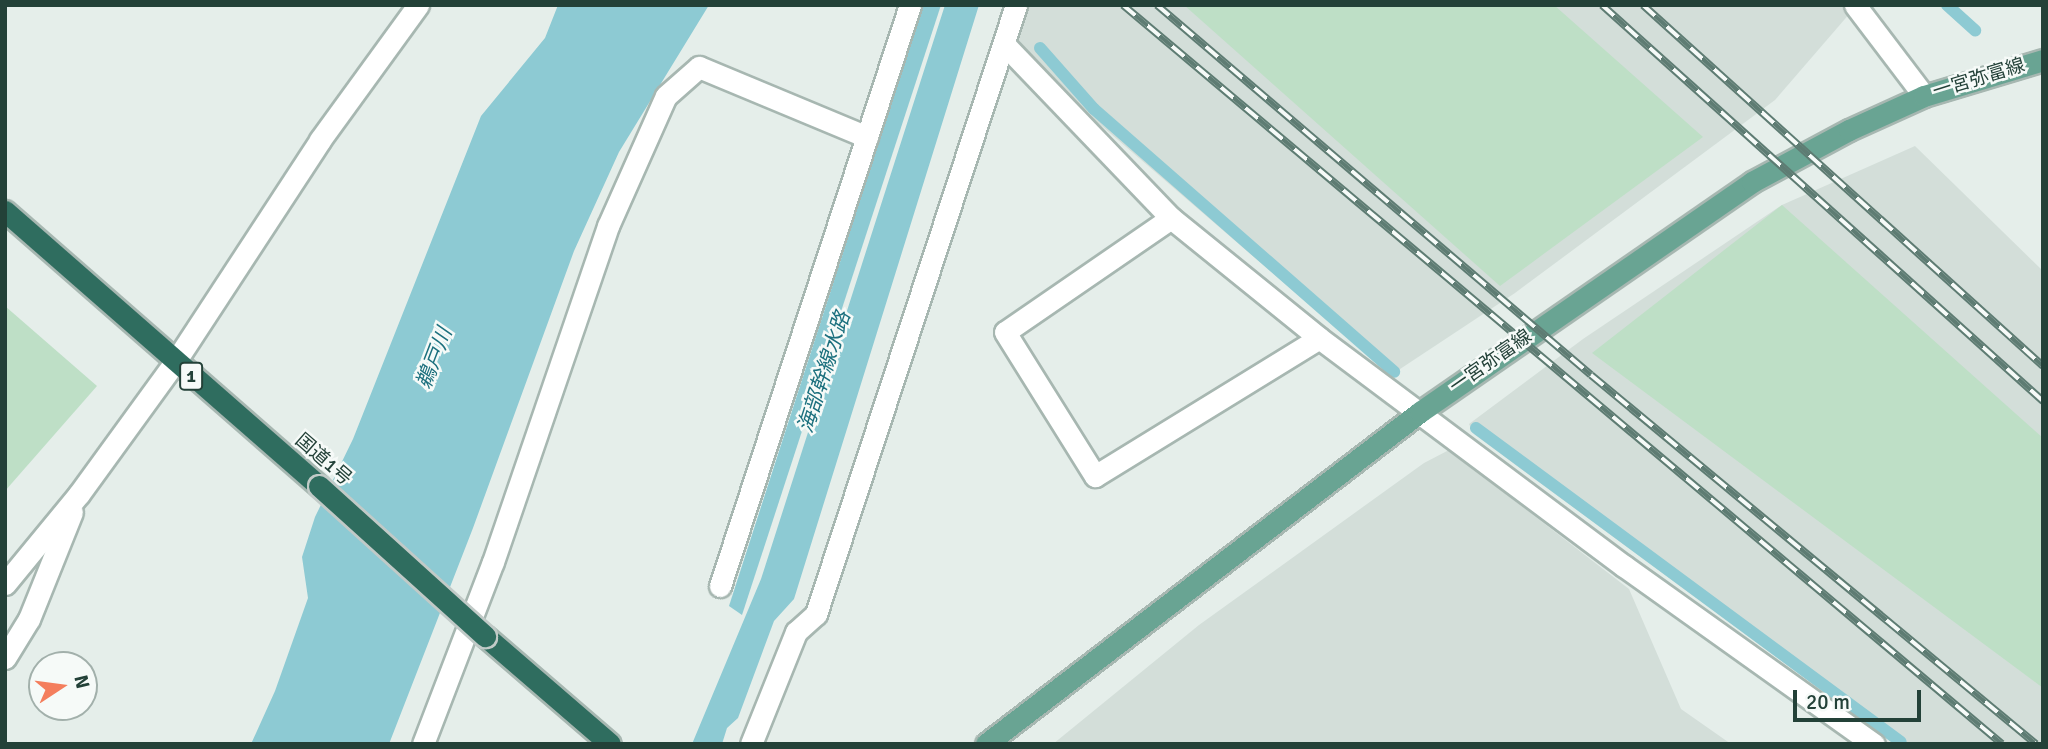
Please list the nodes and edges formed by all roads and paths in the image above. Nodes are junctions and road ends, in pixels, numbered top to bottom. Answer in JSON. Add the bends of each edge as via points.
{"nodes":[{"id":1,"x":418,"y":5,"type":"edge"},
{"id":2,"x":911,"y":5,"type":"edge"},
{"id":3,"x":1016,"y":5,"type":"edge"},
{"id":4,"x":1855,"y":5,"type":"edge"},
{"id":5,"x":1005,"y":45,"type":"junction"},
{"id":6,"x":2043,"y":60,"type":"edge"},
{"id":7,"x":1924,"y":96,"type":"junction"},
{"id":8,"x":867,"y":136,"type":"junction"},
{"id":9,"x":5,"y":211,"type":"edge"},
{"id":10,"x":1171,"y":218,"type":"junction"},
{"id":11,"x":1319,"y":338,"type":"junction"},
{"id":12,"x":175,"y":362,"type":"junction"},
{"id":13,"x":1420,"y":412,"type":"junction"},
{"id":14,"x":79,"y":494,"type":"junction"},
{"id":15,"x":5,"y":584,"type":"edge"},
{"id":16,"x":720,"y":586,"type":"dead end"},
{"id":17,"x":5,"y":658,"type":"edge"},
{"id":18,"x":423,"y":744,"type":"edge"},
{"id":19,"x":610,"y":744,"type":"edge"},
{"id":20,"x":751,"y":744,"type":"edge"},
{"id":21,"x":986,"y":744,"type":"edge"},
{"id":22,"x":1874,"y":744,"type":"edge"}],
"edges":[{"from":1,"to":12,"type":"street","via":[[320,139]]},
{"from":2,"to":8,"type":"street"},
{"from":3,"to":5,"type":"street"},
{"from":4,"to":7,"type":"street"},
{"from":5,"to":10,"type":"street"},
{"from":5,"to":20,"type":"street","via":[[816,614],[796,632]]},
{"from":6,"to":7,"type":"main road","name":"一宮弥富線"},
{"from":7,"to":13,"type":"main road","name":"一宮弥富線","via":[[1752,182]]},
{"from":8,"to":16,"type":"street"},
{"from":8,"to":18,"type":"street","via":[[699,67],[666,96],[608,226],[493,562]]},
{"from":9,"to":12,"type":"highway","name":"国道1号","number":"1"},
{"from":10,"to":11,"type":"street"},
{"from":10,"to":11,"type":"street","via":[[1005,332],[1095,476]]},
{"from":11,"to":13,"type":"street"},
{"from":12,"to":14,"type":"street"},
{"from":12,"to":19,"type":"highway","name":"国道1号","number":"1","bridge":true},
{"from":13,"to":21,"type":"main road","name":"一宮弥富線"},
{"from":13,"to":22,"type":"street","via":[[1624,566]]},
{"from":14,"to":15,"type":"street"},
{"from":14,"to":17,"type":"street","via":[[29,620]]}]}
